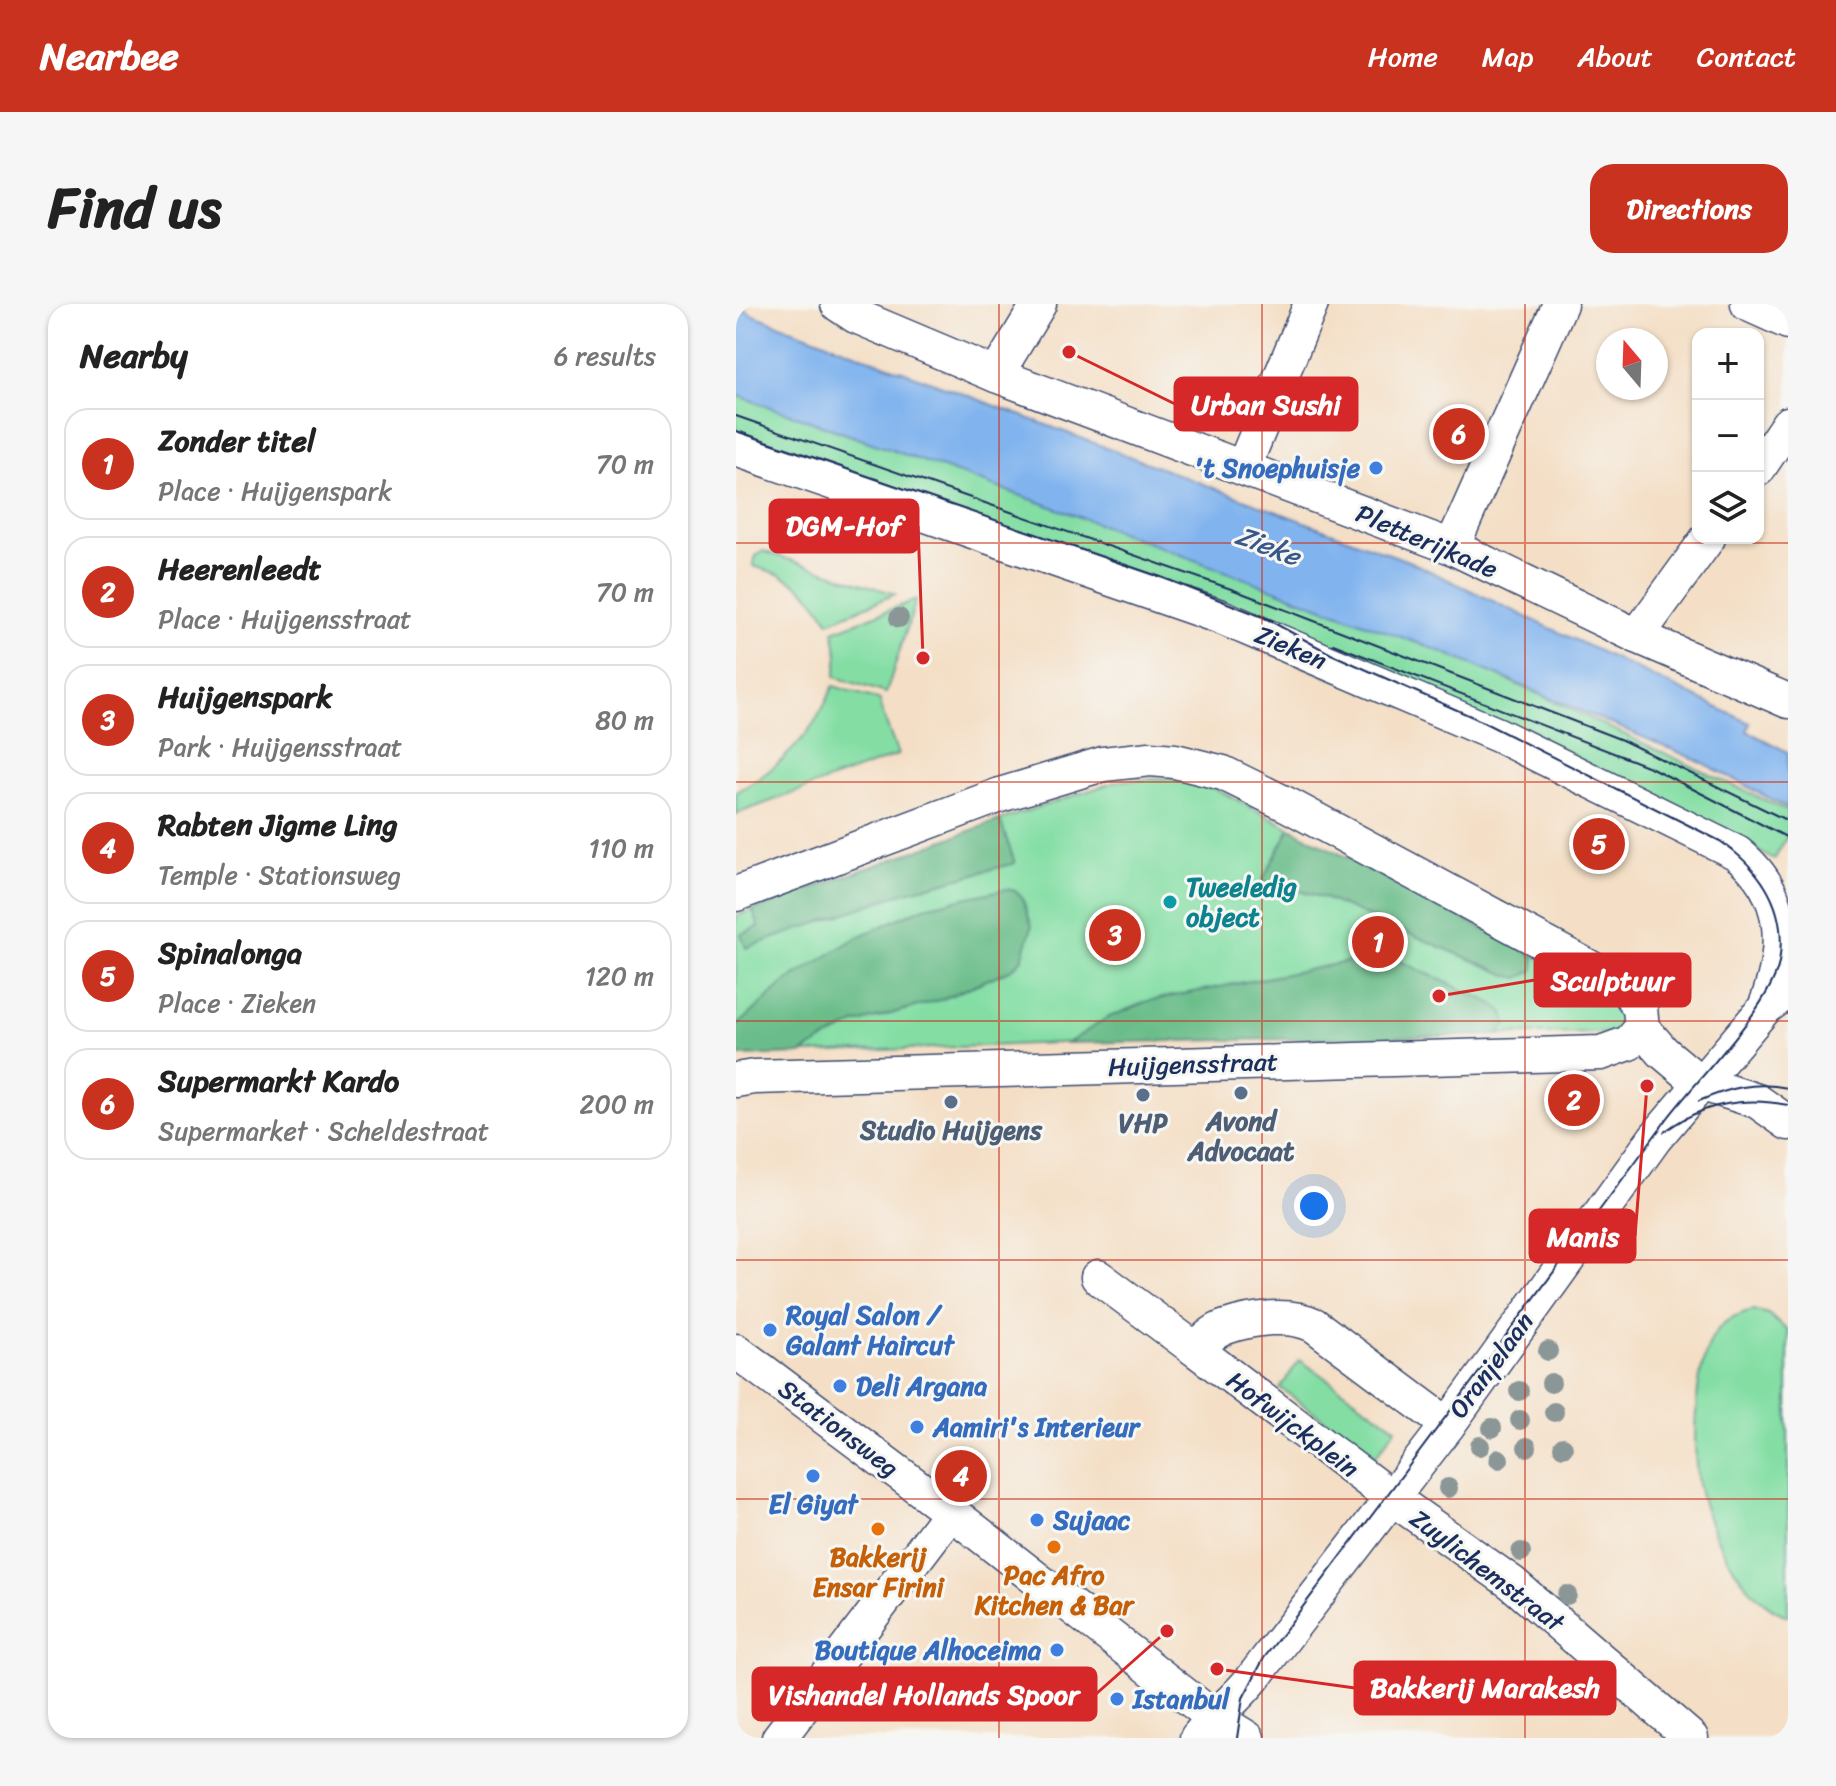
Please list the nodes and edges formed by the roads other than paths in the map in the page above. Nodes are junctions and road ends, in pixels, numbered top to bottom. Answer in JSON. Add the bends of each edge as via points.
{"nodes":[{"id":1,"x":838,"y":304,"type":"edge"},
{"id":2,"x":1039,"y":304,"type":"edge"},
{"id":3,"x":1311,"y":304,"type":"edge"},
{"id":4,"x":1560,"y":304,"type":"edge"},
{"id":5,"x":1748,"y":304,"type":"edge"},
{"id":6,"x":1788,"y":322,"type":"edge"},
{"id":7,"x":996,"y":375,"type":"junction"},
{"id":8,"x":1788,"y":424,"type":"edge"},
{"id":9,"x":736,"y":449,"type":"edge"},
{"id":10,"x":1764,"y":460,"type":"edge"},
{"id":11,"x":1243,"y":468,"type":"junction"},
{"id":12,"x":1704,"y":544,"type":"edge"},
{"id":13,"x":1452,"y":547,"type":"junction"},
{"id":14,"x":1637,"y":636,"type":"junction"},
{"id":15,"x":1788,"y":701,"type":"edge"},
{"id":16,"x":736,"y":894,"type":"edge"},
{"id":17,"x":1784,"y":933,"type":"joint"},
{"id":18,"x":1776,"y":999,"type":"edge"},
{"id":19,"x":1642,"y":1028,"type":"junction"},
{"id":20,"x":736,"y":1080,"type":"edge"},
{"id":21,"x":1700,"y":1083,"type":"junction"},
{"id":22,"x":1788,"y":1123,"type":"edge"},
{"id":23,"x":1098,"y":1277,"type":"dead end"},
{"id":24,"x":1195,"y":1349,"type":"junction"},
{"id":25,"x":736,"y":1351,"type":"edge"},
{"id":26,"x":1448,"y":1425,"type":"junction"},
{"id":27,"x":1391,"y":1498,"type":"junction"},
{"id":28,"x":951,"y":1512,"type":"junction"},
{"id":29,"x":1205,"y":1728,"type":"edge"},
{"id":30,"x":779,"y":1738,"type":"edge"},
{"id":31,"x":1247,"y":1738,"type":"edge"},
{"id":32,"x":1691,"y":1738,"type":"edge"}],
"edges":[{"from":1,"to":7,"type":"street","name":"Pletterijkade"},
{"from":2,"to":7,"type":"street"},
{"from":3,"to":11,"type":"street"},
{"from":4,"to":13,"type":"street"},
{"from":5,"to":6,"type":"street"},
{"from":7,"to":11,"type":"street","name":"Pletterijkade"},
{"from":8,"to":10,"type":"street"},
{"from":9,"to":17,"type":"street","name":"Zieken","via":[[1221,617],[1498,735],[1757,866],[1772,888]]},
{"from":11,"to":13,"type":"street","name":"Pletterijkade"},
{"from":12,"to":14,"type":"street"},
{"from":13,"to":14,"type":"street","name":"Pletterijkade"},
{"from":14,"to":15,"type":"street","name":"Pletterijkade"},
{"from":16,"to":19,"type":"street","via":[[1000,795],[1103,764],[1175,761],[1223,773],[1290,806],[1626,987],[1640,1008]]},
{"from":17,"to":18,"type":"street","name":"Oranjelaan"},
{"from":18,"to":21,"type":"street","name":"Oranjelaan"},
{"from":19,"to":20,"type":"street","name":"Huijgensstraat","via":[[1629,1043],[1601,1053]]},
{"from":19,"to":21,"type":"street"},
{"from":21,"to":22,"type":"street","via":[[1757,1101]]},
{"from":21,"to":26,"type":"street","name":"Oranjelaan"},
{"from":23,"to":24,"type":"street","name":"Hofwijckplein"},
{"from":24,"to":26,"type":"street","via":[[1225,1327],[1281,1317],[1301,1319]]},
{"from":24,"to":27,"type":"street","name":"Hofwijckplein"},
{"from":25,"to":28,"type":"street","name":"Stationsweg"},
{"from":26,"to":27,"type":"street","name":"Oranjelaan"},
{"from":27,"to":29,"type":"street","name":"Oranjelaan","via":[[1253,1678]]},
{"from":27,"to":32,"type":"street","name":"Zuylichemstraat","via":[[1512,1583]]},
{"from":28,"to":29,"type":"street","name":"Stationsweg"},
{"from":28,"to":30,"type":"street"},
{"from":29,"to":31,"type":"street","name":"Stationsweg"}]}
